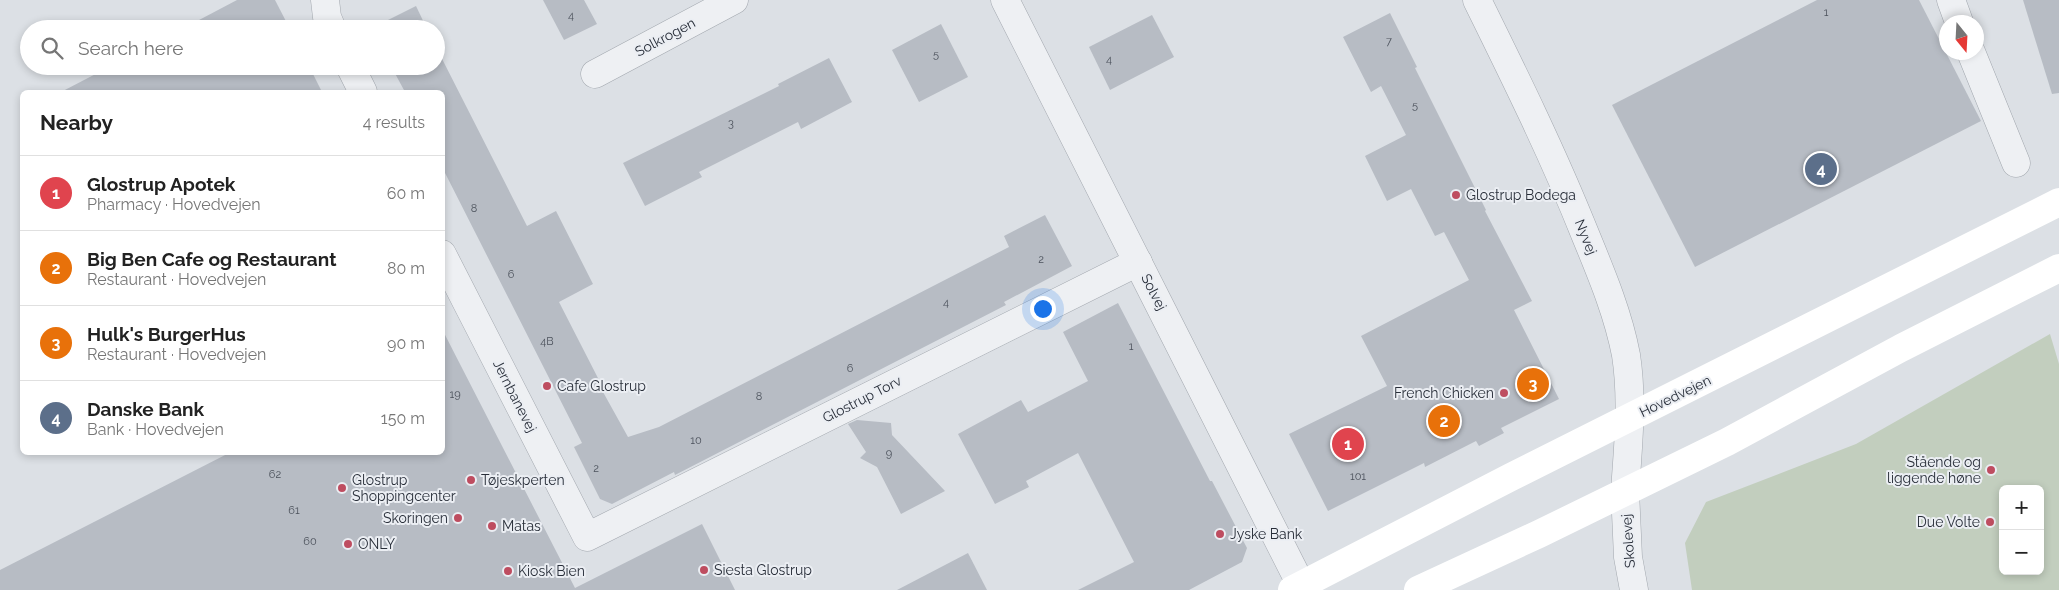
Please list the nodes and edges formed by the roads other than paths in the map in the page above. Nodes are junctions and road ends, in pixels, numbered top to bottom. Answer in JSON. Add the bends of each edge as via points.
{"nodes":[{"id":1,"x":325,"y":0,"type":"edge"},
{"id":2,"x":734,"y":0,"type":"edge"},
{"id":3,"x":1005,"y":0,"type":"edge"},
{"id":4,"x":1477,"y":0,"type":"edge"},
{"id":5,"x":1951,"y":0,"type":"edge"},
{"id":6,"x":1956,"y":15,"type":"edge"},
{"id":7,"x":328,"y":20,"type":"edge"},
{"id":8,"x":1974,"y":60,"type":"edge"},
{"id":9,"x":595,"y":74,"type":"dead end"},
{"id":10,"x":354,"y":75,"type":"edge"},
{"id":11,"x":362,"y":90,"type":"edge"},
{"id":12,"x":2016,"y":163,"type":"dead end"},
{"id":13,"x":2059,"y":202,"type":"edge"},
{"id":14,"x":445,"y":260,"type":"edge"},
{"id":15,"x":1138,"y":262,"type":"junction"},
{"id":16,"x":2059,"y":268,"type":"edge"},
{"id":17,"x":1630,"y":418,"type":"junction"},
{"id":18,"x":1625,"y":491,"type":"junction"},
{"id":19,"x":587,"y":537,"type":"joint"},
{"id":20,"x":1296,"y":588,"type":"edge"},
{"id":21,"x":1418,"y":590,"type":"edge"},
{"id":22,"x":1634,"y":590,"type":"edge"}],
"edges":[{"from":1,"to":7,"type":"street"},
{"from":2,"to":9,"type":"street","name":"Solkrogen"},
{"from":3,"to":15,"type":"street","name":"Solvej"},
{"from":4,"to":17,"type":"street","name":"Nyvej","via":[[1539,126],[1601,272],[1626,355]]},
{"from":5,"to":6,"type":"street"},
{"from":8,"to":12,"type":"street"},
{"from":10,"to":11,"type":"street"},
{"from":13,"to":17,"type":"main road","name":"Hovedvejen"},
{"from":14,"to":19,"type":"street","name":"Jernbanevej"},
{"from":15,"to":19,"type":"street","name":"Glostrup Torv"},
{"from":15,"to":20,"type":"street","name":"Solvej"},
{"from":16,"to":18,"type":"main road","via":[[1727,442]]},
{"from":17,"to":18,"type":"street","name":"Nyvej"},
{"from":17,"to":20,"type":"main road","name":"Hovedvejen"},
{"from":18,"to":21,"type":"main road"},
{"from":18,"to":22,"type":"street","name":"Skolevej","via":[[1628,557]]}]}
